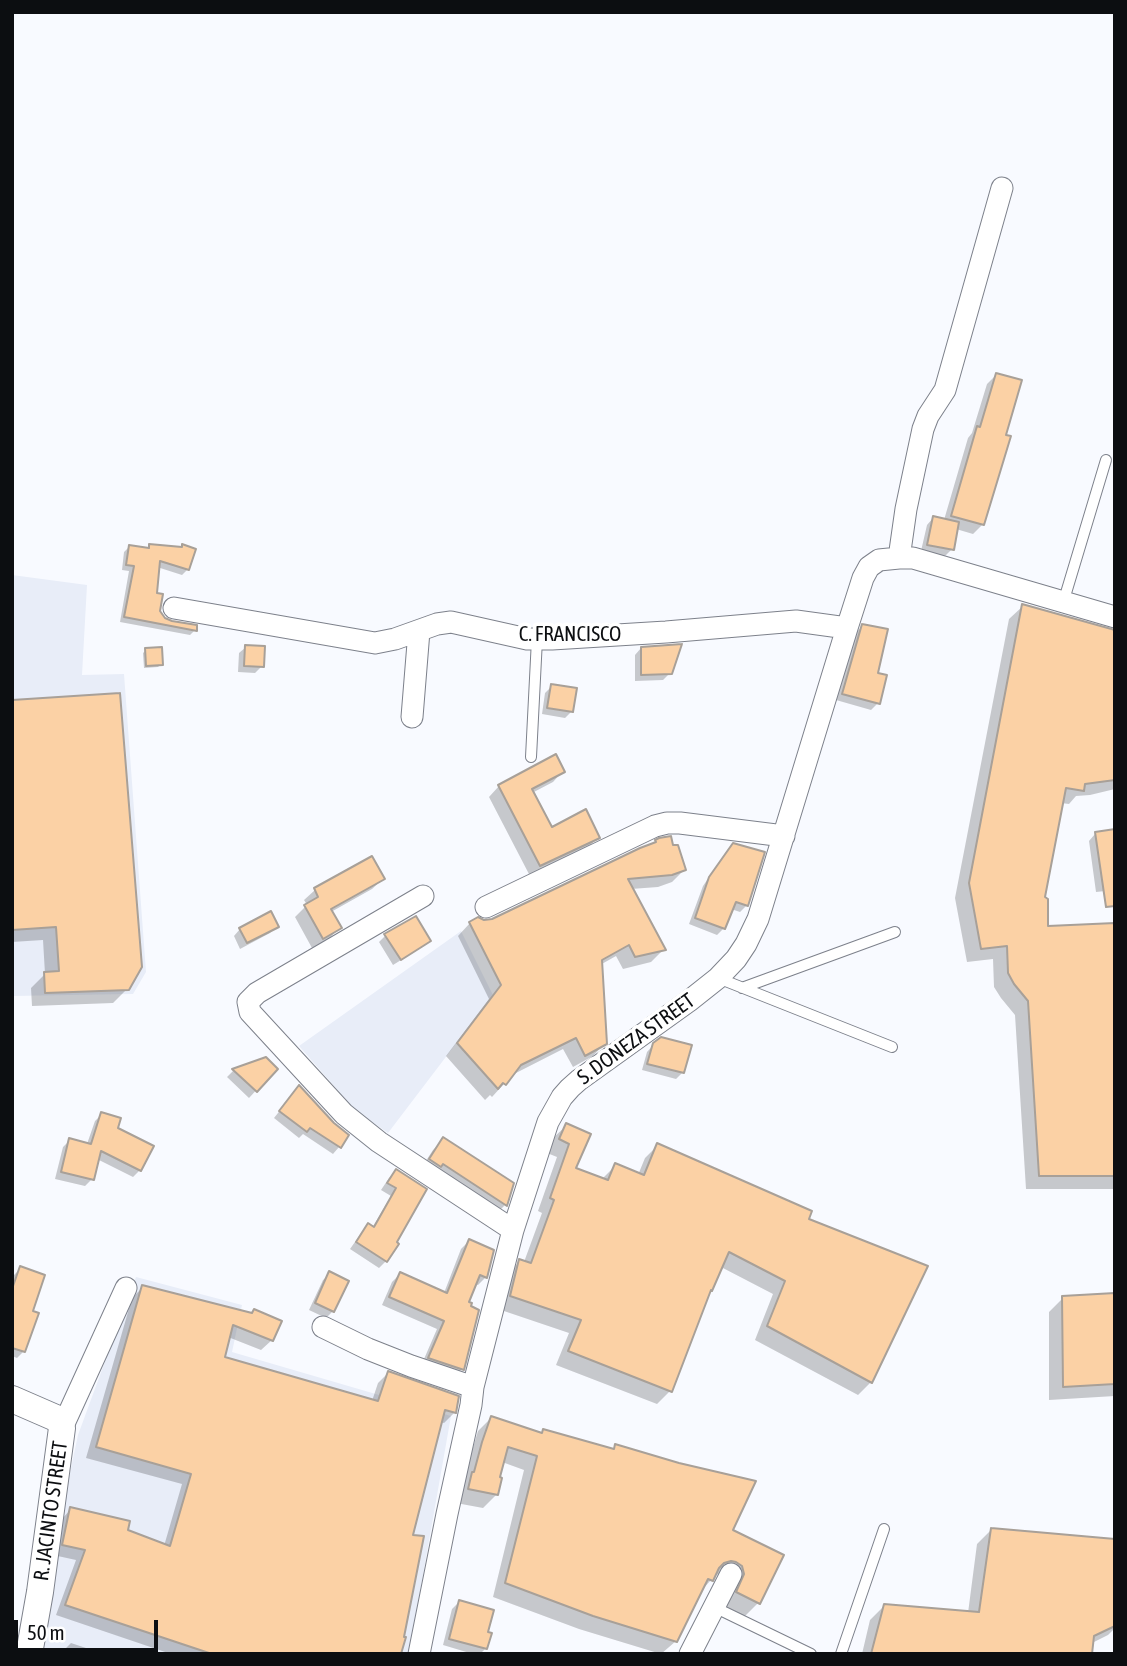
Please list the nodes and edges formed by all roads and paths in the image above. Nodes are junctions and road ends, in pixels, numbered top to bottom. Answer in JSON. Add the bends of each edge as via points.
{"nodes":[{"id":1,"x":1002,"y":188,"type":"dead end"},
{"id":2,"x":1105,"y":460,"type":"dead end"},
{"id":3,"x":899,"y":558,"type":"junction"},
{"id":4,"x":1063,"y":603,"type":"junction"},
{"id":5,"x":174,"y":608,"type":"dead end"},
{"id":6,"x":1115,"y":617,"type":"edge"},
{"id":7,"x":847,"y":628,"type":"junction"},
{"id":8,"x":419,"y":631,"type":"junction"},
{"id":9,"x":537,"y":639,"type":"junction"},
{"id":10,"x":412,"y":718,"type":"dead end"},
{"id":11,"x":531,"y":757,"type":"dead end"},
{"id":12,"x":784,"y":836,"type":"junction"},
{"id":13,"x":423,"y":896,"type":"dead end"},
{"id":14,"x":486,"y":907,"type":"dead end"},
{"id":15,"x":895,"y":932,"type":"dead end"},
{"id":16,"x":718,"y":978,"type":"junction"},
{"id":17,"x":742,"y":988,"type":"junction"},
{"id":18,"x":892,"y":1048,"type":"dead end"},
{"id":19,"x":513,"y":1230,"type":"junction"},
{"id":20,"x":127,"y":1288,"type":"dead end"},
{"id":21,"x":323,"y":1327,"type":"dead end"},
{"id":22,"x":473,"y":1387,"type":"junction"},
{"id":23,"x":12,"y":1399,"type":"edge"},
{"id":24,"x":62,"y":1428,"type":"junction"},
{"id":25,"x":884,"y":1529,"type":"dead end"},
{"id":26,"x":730,"y":1574,"type":"dead end"},
{"id":27,"x":714,"y":1607,"type":"junction"},
{"id":28,"x":29,"y":1654,"type":"edge"},
{"id":29,"x":419,"y":1654,"type":"edge"},
{"id":30,"x":690,"y":1654,"type":"edge"},
{"id":31,"x":811,"y":1654,"type":"edge"},
{"id":32,"x":841,"y":1654,"type":"edge"}],
"edges":[{"from":1,"to":3,"type":"street","via":[[944,390],[923,429]]},
{"from":2,"to":4,"type":"lane"},
{"from":3,"to":4,"type":"street","via":[[913,558]]},
{"from":3,"to":7,"type":"street","name":"S. DONEZA STREET","via":[[879,559],[869,567]]},
{"from":4,"to":6,"type":"street"},
{"from":5,"to":8,"type":"street","name":"C. FRANCISCO","via":[[375,643]]},
{"from":7,"to":9,"type":"street","name":"C. FRANCISCO","via":[[796,621]]},
{"from":7,"to":12,"type":"street","name":"S. DONEZA STREET"},
{"from":8,"to":9,"type":"street","name":"C. FRANCISCO","via":[[451,622]]},
{"from":8,"to":10,"type":"street"},
{"from":9,"to":11,"type":"lane"},
{"from":12,"to":14,"type":"street","via":[[667,823]]},
{"from":12,"to":16,"type":"street","name":"S. DONEZA STREET","via":[[758,919],[736,959]]},
{"from":13,"to":19,"type":"street","via":[[257,993],[248,1002],[250,1012],[344,1114]]},
{"from":15,"to":17,"type":"lane"},
{"from":16,"to":17,"type":"lane"},
{"from":16,"to":19,"type":"street","name":"S. DONEZA STREET","via":[[562,1097],[548,1122]]},
{"from":17,"to":18,"type":"lane"},
{"from":19,"to":22,"type":"street","name":"S. DONEZA STREET"},
{"from":20,"to":24,"type":"street"},
{"from":21,"to":22,"type":"street","via":[[400,1362]]},
{"from":22,"to":29,"type":"street","name":"S. DONEZA STREET"},
{"from":23,"to":24,"type":"street","name":"R. JACINTO STREET","via":[[58,1419]]},
{"from":24,"to":28,"type":"street","name":"R. JACINTO STREET"},
{"from":25,"to":32,"type":"lane"},
{"from":26,"to":27,"type":"street"},
{"from":27,"to":30,"type":"street"},
{"from":27,"to":31,"type":"lane"}]}
